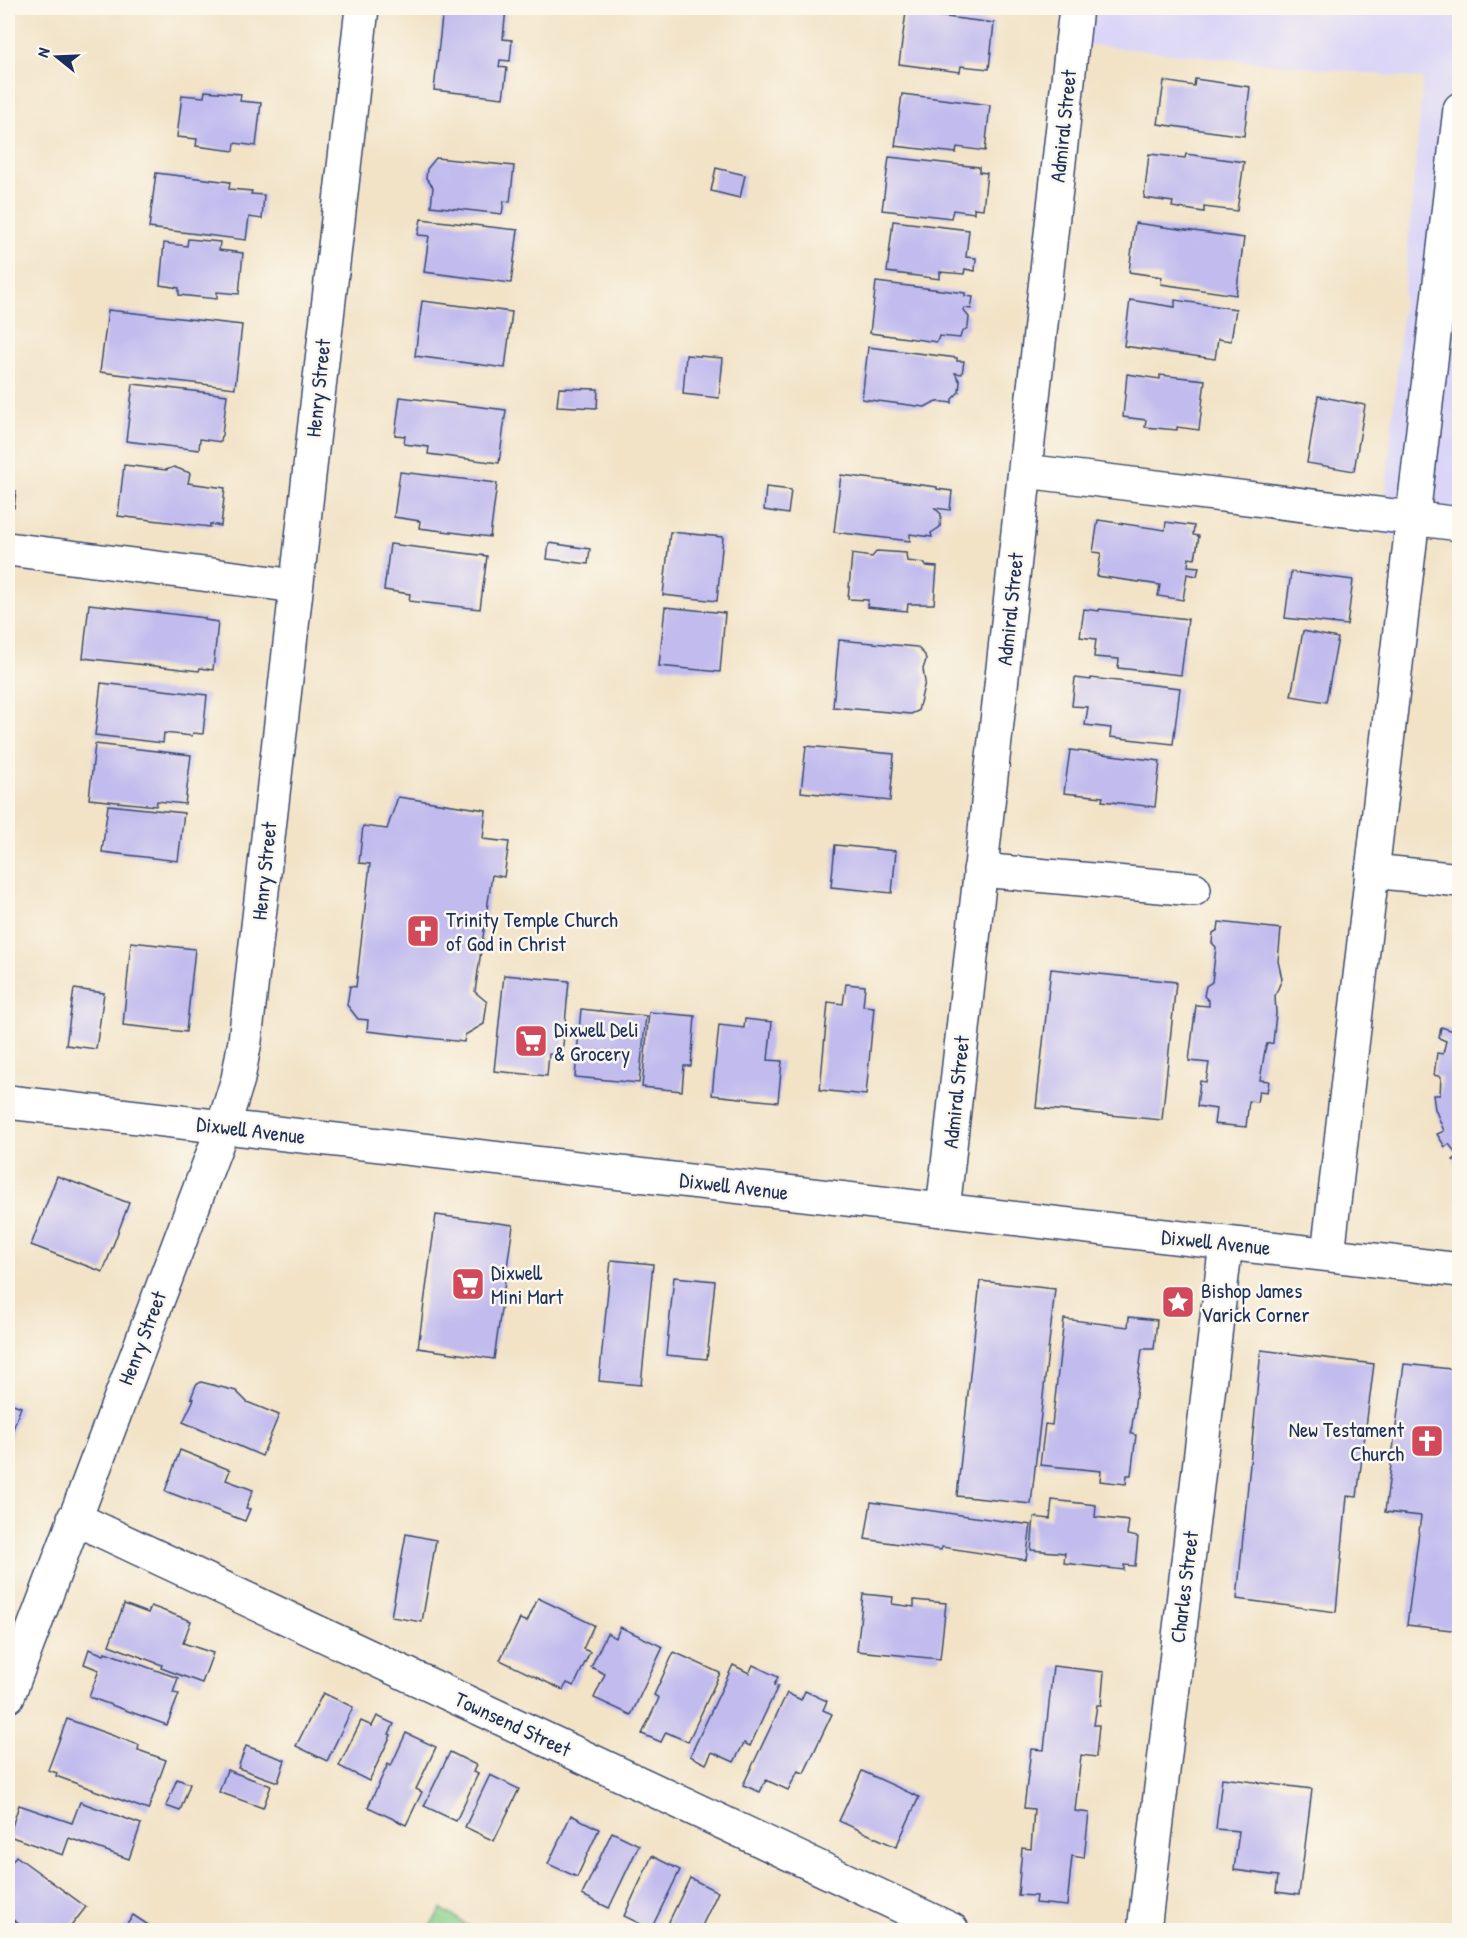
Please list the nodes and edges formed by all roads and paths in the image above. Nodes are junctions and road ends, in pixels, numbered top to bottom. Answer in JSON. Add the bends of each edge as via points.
{"nodes":[{"id":1,"x":362,"y":8,"type":"edge"},
{"id":2,"x":1076,"y":8,"type":"edge"},
{"id":3,"x":1460,"y":109,"type":"edge"},
{"id":4,"x":1025,"y":471,"type":"junction"},
{"id":5,"x":1412,"y":518,"type":"junction"},
{"id":6,"x":1460,"y":524,"type":"edge"},
{"id":7,"x":8,"y":549,"type":"edge"},
{"id":8,"x":296,"y":586,"type":"junction"},
{"id":9,"x":980,"y":870,"type":"junction"},
{"id":10,"x":1372,"y":871,"type":"junction"},
{"id":11,"x":1460,"y":880,"type":"edge"},
{"id":12,"x":1194,"y":890,"type":"dead end"},
{"id":13,"x":8,"y":1102,"type":"edge"},
{"id":14,"x":223,"y":1127,"type":"junction"},
{"id":15,"x":943,"y":1210,"type":"junction"},
{"id":16,"x":1226,"y":1243,"type":"junction"},
{"id":17,"x":1328,"y":1254,"type":"junction"},
{"id":18,"x":1460,"y":1270,"type":"edge"},
{"id":19,"x":74,"y":1518,"type":"junction"},
{"id":20,"x":8,"y":1696,"type":"edge"},
{"id":21,"x":952,"y":1930,"type":"edge"},
{"id":22,"x":1144,"y":1930,"type":"edge"}],
"edges":[{"from":1,"to":8,"type":"street","name":"Henry Street"},
{"from":2,"to":4,"type":"street","name":"Admiral Street"},
{"from":3,"to":5,"type":"street"},
{"from":4,"to":5,"type":"street"},
{"from":4,"to":9,"type":"street","name":"Admiral Street"},
{"from":5,"to":6,"type":"street"},
{"from":5,"to":10,"type":"street"},
{"from":7,"to":8,"type":"street"},
{"from":8,"to":14,"type":"street","name":"Henry Street","via":[[245,1041]]},
{"from":9,"to":12,"type":"street"},
{"from":9,"to":15,"type":"street","name":"Admiral Street"},
{"from":10,"to":11,"type":"street"},
{"from":10,"to":17,"type":"street"},
{"from":13,"to":14,"type":"street","name":"Dixwell Avenue"},
{"from":14,"to":15,"type":"street","name":"Dixwell Avenue"},
{"from":14,"to":19,"type":"street","name":"Henry Street"},
{"from":15,"to":16,"type":"street","name":"Dixwell Avenue"},
{"from":16,"to":17,"type":"street","name":"Dixwell Avenue"},
{"from":16,"to":22,"type":"street","name":"Charles Street"},
{"from":17,"to":18,"type":"street","name":"Dixwell Avenue"},
{"from":19,"to":20,"type":"street","name":"Henry Street"},
{"from":19,"to":21,"type":"street","name":"Townsend Street"}]}
